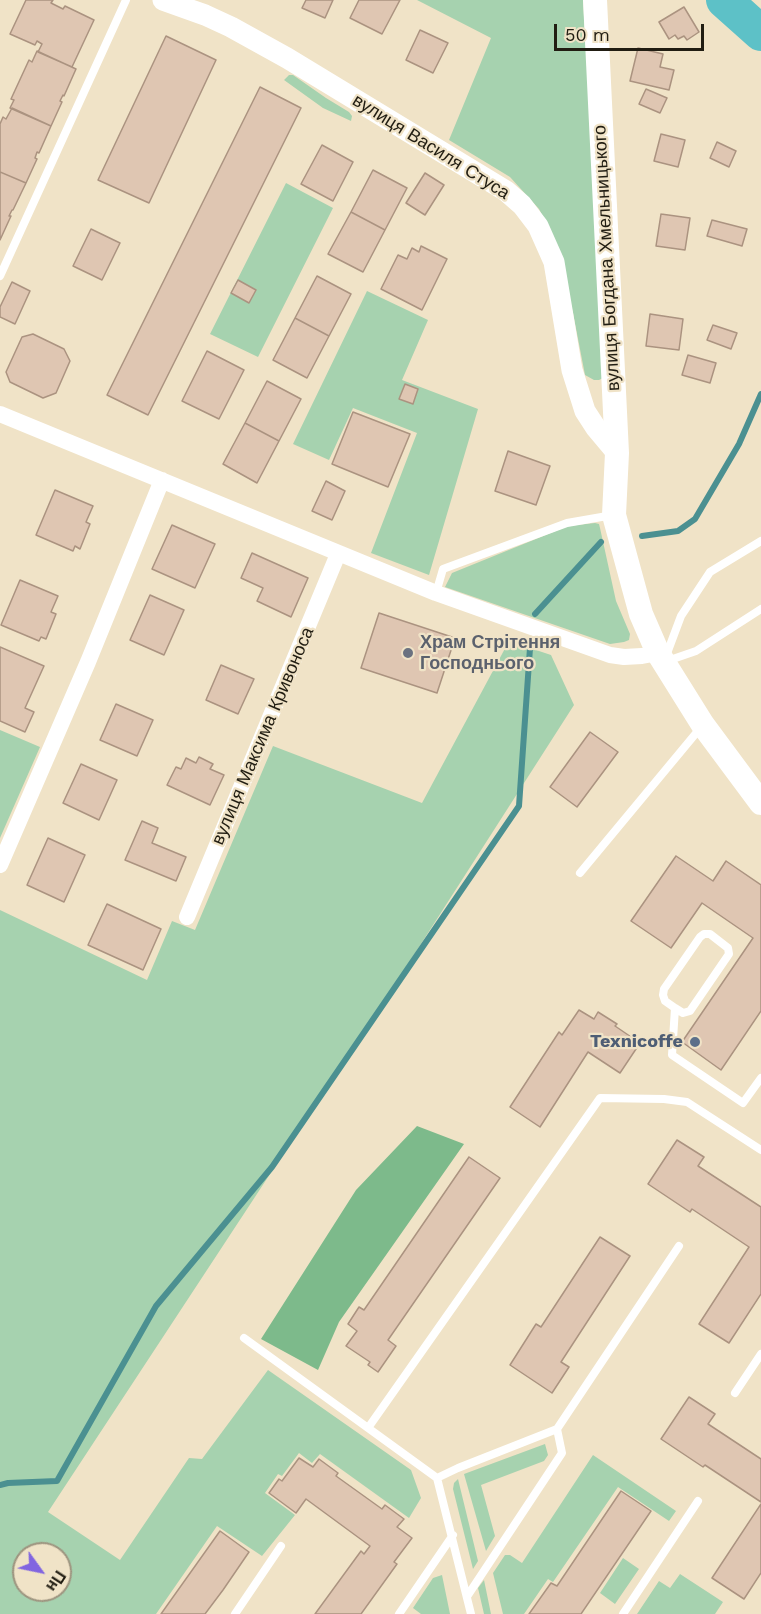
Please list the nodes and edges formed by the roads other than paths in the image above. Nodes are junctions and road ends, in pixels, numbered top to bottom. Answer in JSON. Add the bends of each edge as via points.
{"nodes":[{"id":1,"x":126,"y":0,"type":"edge"},
{"id":2,"x":163,"y":0,"type":"edge"},
{"id":3,"x":595,"y":0,"type":"edge"},
{"id":4,"x":0,"y":276,"type":"edge"},
{"id":5,"x":0,"y":414,"type":"edge"},
{"id":6,"x":617,"y":453,"type":"junction"},
{"id":7,"x":162,"y":480,"type":"junction"},
{"id":8,"x":614,"y":515,"type":"junction"},
{"id":9,"x":761,"y":541,"type":"edge"},
{"id":10,"x":338,"y":554,"type":"junction"},
{"id":11,"x":436,"y":593,"type":"junction"},
{"id":12,"x":761,"y":609,"type":"edge"},
{"id":13,"x":661,"y":657,"type":"junction"},
{"id":14,"x":703,"y":725,"type":"junction"},
{"id":15,"x":761,"y":803,"type":"edge"},
{"id":16,"x":0,"y":865,"type":"edge"},
{"id":17,"x":580,"y":873,"type":"dead end"},
{"id":18,"x":187,"y":917,"type":"dead end"},
{"id":19,"x":675,"y":1008,"type":"junction"},
{"id":20,"x":761,"y":1078,"type":"edge"},
{"id":21,"x":761,"y":1150,"type":"edge"},
{"id":22,"x":679,"y":1246,"type":"dead end"},
{"id":23,"x":244,"y":1338,"type":"dead end"},
{"id":24,"x":761,"y":1354,"type":"edge"},
{"id":25,"x":735,"y":1393,"type":"dead end"},
{"id":26,"x":368,"y":1428,"type":"junction"},
{"id":27,"x":557,"y":1429,"type":"junction"},
{"id":28,"x":438,"y":1478,"type":"junction"},
{"id":29,"x":698,"y":1501,"type":"dead end"},
{"id":30,"x":453,"y":1535,"type":"junction"},
{"id":31,"x":280,"y":1546,"type":"dead end"},
{"id":32,"x":468,"y":1595,"type":"junction"},
{"id":33,"x":403,"y":1612,"type":"edge"},
{"id":34,"x":235,"y":1614,"type":"edge"},
{"id":35,"x":471,"y":1614,"type":"edge"},
{"id":36,"x":623,"y":1614,"type":"edge"}],
"edges":[{"from":1,"to":4,"type":"lane"},
{"from":2,"to":6,"type":"street","name":"вулиця Василя Стуса","via":[[214,19],[287,58],[506,191],[522,205],[538,225],[554,262],[572,370],[585,411]]},
{"from":3,"to":6,"type":"main road","name":"вулиця Богдана Хмельницького"},
{"from":5,"to":7,"type":"street"},
{"from":6,"to":8,"type":"main road","name":"вулиця Богдана Хмельницького"},
{"from":7,"to":10,"type":"street"},
{"from":7,"to":16,"type":"street"},
{"from":8,"to":11,"type":"lane","via":[[567,523],[443,569]]},
{"from":8,"to":13,"type":"main road","name":"вулиця Богдана Хмельницького","via":[[641,614]]},
{"from":9,"to":13,"type":"lane","via":[[710,572],[681,616]]},
{"from":10,"to":11,"type":"street"},
{"from":10,"to":18,"type":"street","name":"вулиця Максима Кривоноса"},
{"from":11,"to":13,"type":"street","via":[[610,655]]},
{"from":12,"to":13,"type":"lane","via":[[696,651]]},
{"from":13,"to":14,"type":"main road","name":"вулиця Богдана Хмельницького"},
{"from":14,"to":15,"type":"main road","name":"вулиця Богдана Хмельницького"},
{"from":14,"to":17,"type":"lane"},
{"from":19,"to":19,"type":"lane","via":[[683,1013],[690,1011],[729,954],[728,948],[710,934],[700,938],[664,989],[665,1001]]},
{"from":19,"to":20,"type":"lane","via":[[672,1055],[743,1103]]},
{"from":21,"to":26,"type":"lane","via":[[687,1102],[600,1098]]},
{"from":22,"to":27,"type":"lane"},
{"from":23,"to":26,"type":"lane"},
{"from":24,"to":25,"type":"lane"},
{"from":26,"to":28,"type":"lane"},
{"from":27,"to":28,"type":"lane"},
{"from":27,"to":32,"type":"lane","via":[[562,1453]]},
{"from":28,"to":30,"type":"lane"},
{"from":29,"to":36,"type":"lane"},
{"from":30,"to":32,"type":"lane"},
{"from":30,"to":33,"type":"lane"},
{"from":31,"to":34,"type":"lane"},
{"from":32,"to":35,"type":"lane"}]}
